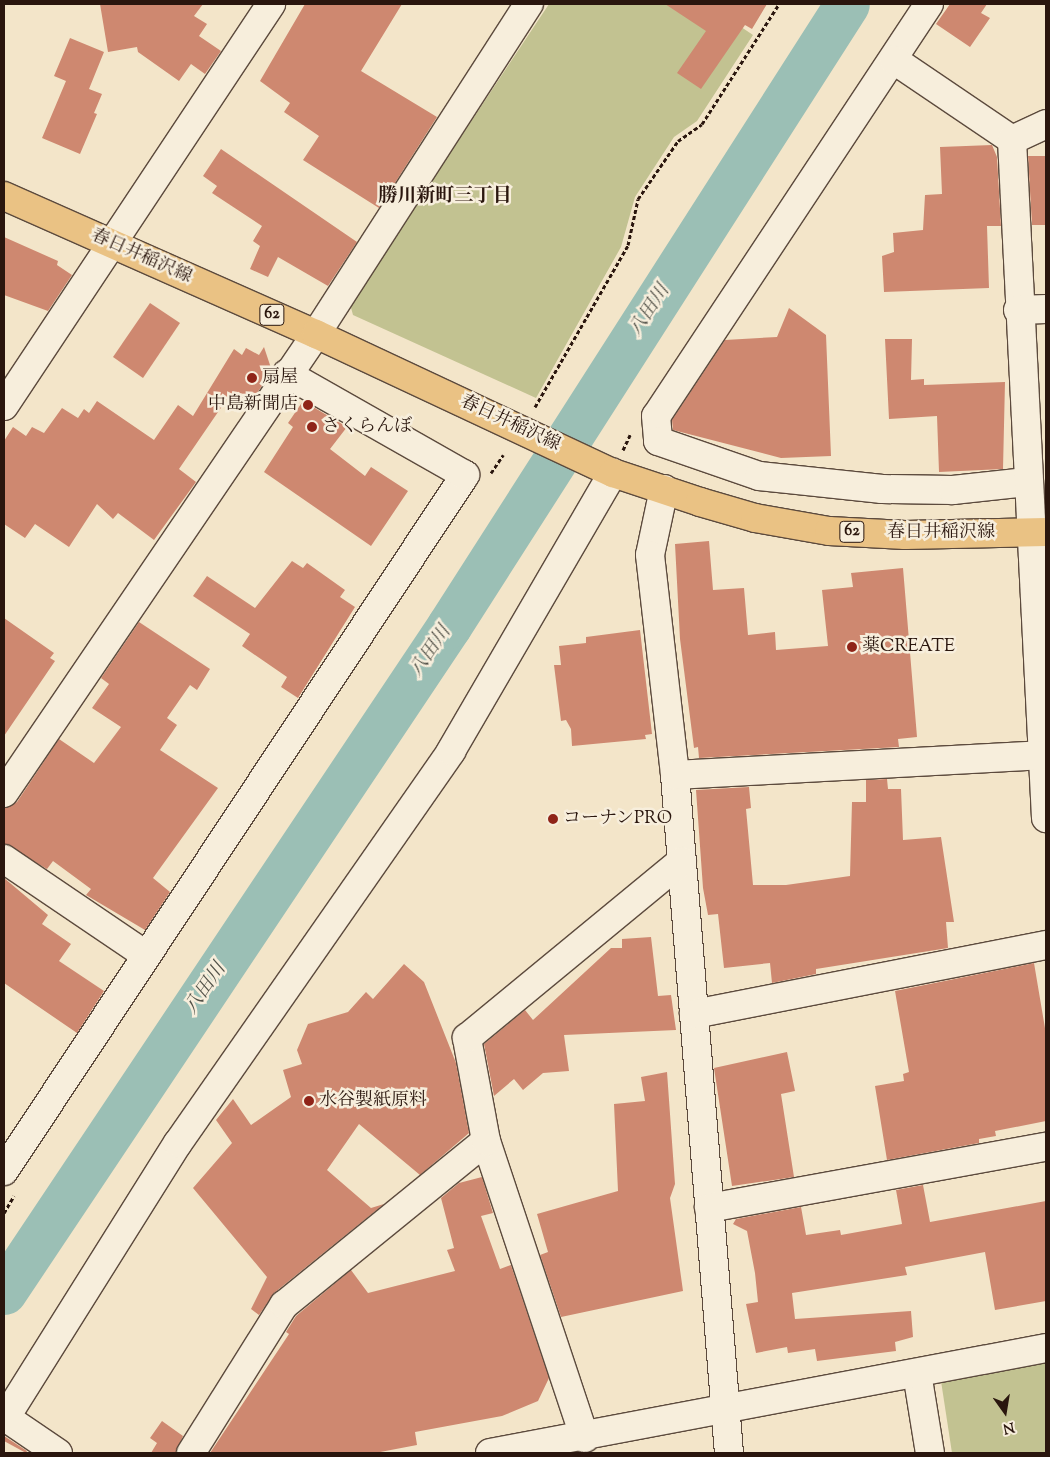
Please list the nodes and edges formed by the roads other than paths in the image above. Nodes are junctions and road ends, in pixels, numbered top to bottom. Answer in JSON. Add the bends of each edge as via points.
{"nodes":[{"id":1,"x":271,"y":4,"type":"edge"},
{"id":2,"x":929,"y":4,"type":"edge"},
{"id":3,"x":518,"y":8,"type":"edge"},
{"id":4,"x":894,"y":60,"type":"junction"},
{"id":5,"x":1046,"y":124,"type":"edge"},
{"id":6,"x":1012,"y":140,"type":"junction"},
{"id":7,"x":4,"y":196,"type":"edge"},
{"id":8,"x":112,"y":244,"type":"junction"},
{"id":9,"x":1046,"y":308,"type":"edge"},
{"id":10,"x":1018,"y":310,"type":"junction"},
{"id":11,"x":316,"y":334,"type":"junction"},
{"id":12,"x":287,"y":374,"type":"junction"},
{"id":13,"x":4,"y":406,"type":"edge"},
{"id":14,"x":602,"y":467,"type":"junction"},
{"id":15,"x":1027,"y":482,"type":"junction"},
{"id":16,"x":664,"y":490,"type":"junction"},
{"id":17,"x":1038,"y":532,"type":"edge"},
{"id":18,"x":1040,"y":755,"type":"junction"},
{"id":19,"x":675,"y":775,"type":"junction"},
{"id":20,"x":4,"y":793,"type":"edge"},
{"id":21,"x":1046,"y":818,"type":"edge"},
{"id":22,"x":4,"y":859,"type":"edge"},
{"id":23,"x":682,"y":861,"type":"junction"},
{"id":24,"x":1046,"y":945,"type":"edge"},
{"id":25,"x":146,"y":955,"type":"junction"},
{"id":26,"x":694,"y":1014,"type":"junction"},
{"id":27,"x":486,"y":1141,"type":"junction"},
{"id":28,"x":1046,"y":1147,"type":"edge"},
{"id":29,"x":4,"y":1171,"type":"edge"},
{"id":30,"x":709,"y":1208,"type":"junction"},
{"id":31,"x":1046,"y":1348,"type":"edge"},
{"id":32,"x":917,"y":1373,"type":"junction"},
{"id":33,"x":725,"y":1407,"type":"junction"},
{"id":34,"x":5,"y":1418,"type":"edge"},
{"id":35,"x":585,"y":1438,"type":"junction"},
{"id":36,"x":58,"y":1453,"type":"edge"},
{"id":37,"x":191,"y":1453,"type":"edge"},
{"id":38,"x":490,"y":1453,"type":"edge"},
{"id":39,"x":729,"y":1453,"type":"edge"},
{"id":40,"x":930,"y":1453,"type":"edge"}],
"edges":[{"from":1,"to":8,"type":"street"},
{"from":2,"to":4,"type":"street"},
{"from":3,"to":11,"type":"street"},
{"from":4,"to":6,"type":"street"},
{"from":4,"to":15,"type":"street","via":[[656,416],[658,442],[759,476],[882,489],[953,490]]},
{"from":5,"to":6,"type":"street"},
{"from":6,"to":10,"type":"street"},
{"from":7,"to":8,"type":"main road","name":"春日井稲沢線","number":"62"},
{"from":8,"to":11,"type":"main road","name":"春日井稲沢線","number":"62"},
{"from":8,"to":13,"type":"street"},
{"from":9,"to":10,"type":"street"},
{"from":10,"to":15,"type":"street"},
{"from":11,"to":12,"type":"street"},
{"from":11,"to":14,"type":"main road","name":"春日井稲沢線","number":"62"},
{"from":12,"to":20,"type":"street"},
{"from":12,"to":25,"type":"street","via":[[465,475]]},
{"from":14,"to":16,"type":"main road","name":"春日井稲沢線","number":"62"},
{"from":14,"to":34,"type":"street","via":[[451,751],[178,1143]]},
{"from":15,"to":17,"type":"street"},
{"from":16,"to":17,"type":"main road","name":"春日井稲沢線","number":"62","via":[[755,518],[829,531],[905,535]]},
{"from":16,"to":19,"type":"street","via":[[650,554]]},
{"from":17,"to":18,"type":"street"},
{"from":18,"to":19,"type":"street"},
{"from":18,"to":21,"type":"street"},
{"from":19,"to":23,"type":"street"},
{"from":22,"to":25,"type":"street"},
{"from":23,"to":26,"type":"street"},
{"from":23,"to":27,"type":"street","via":[[466,1038]]},
{"from":24,"to":26,"type":"street"},
{"from":25,"to":29,"type":"street"},
{"from":26,"to":30,"type":"street"},
{"from":27,"to":35,"type":"street"},
{"from":27,"to":37,"type":"street","via":[[284,1305]]},
{"from":28,"to":30,"type":"street"},
{"from":30,"to":33,"type":"street"},
{"from":31,"to":32,"type":"street"},
{"from":32,"to":33,"type":"street"},
{"from":32,"to":40,"type":"street"},
{"from":33,"to":35,"type":"street"},
{"from":33,"to":39,"type":"street"},
{"from":34,"to":36,"type":"street"},
{"from":35,"to":38,"type":"street"}]}
